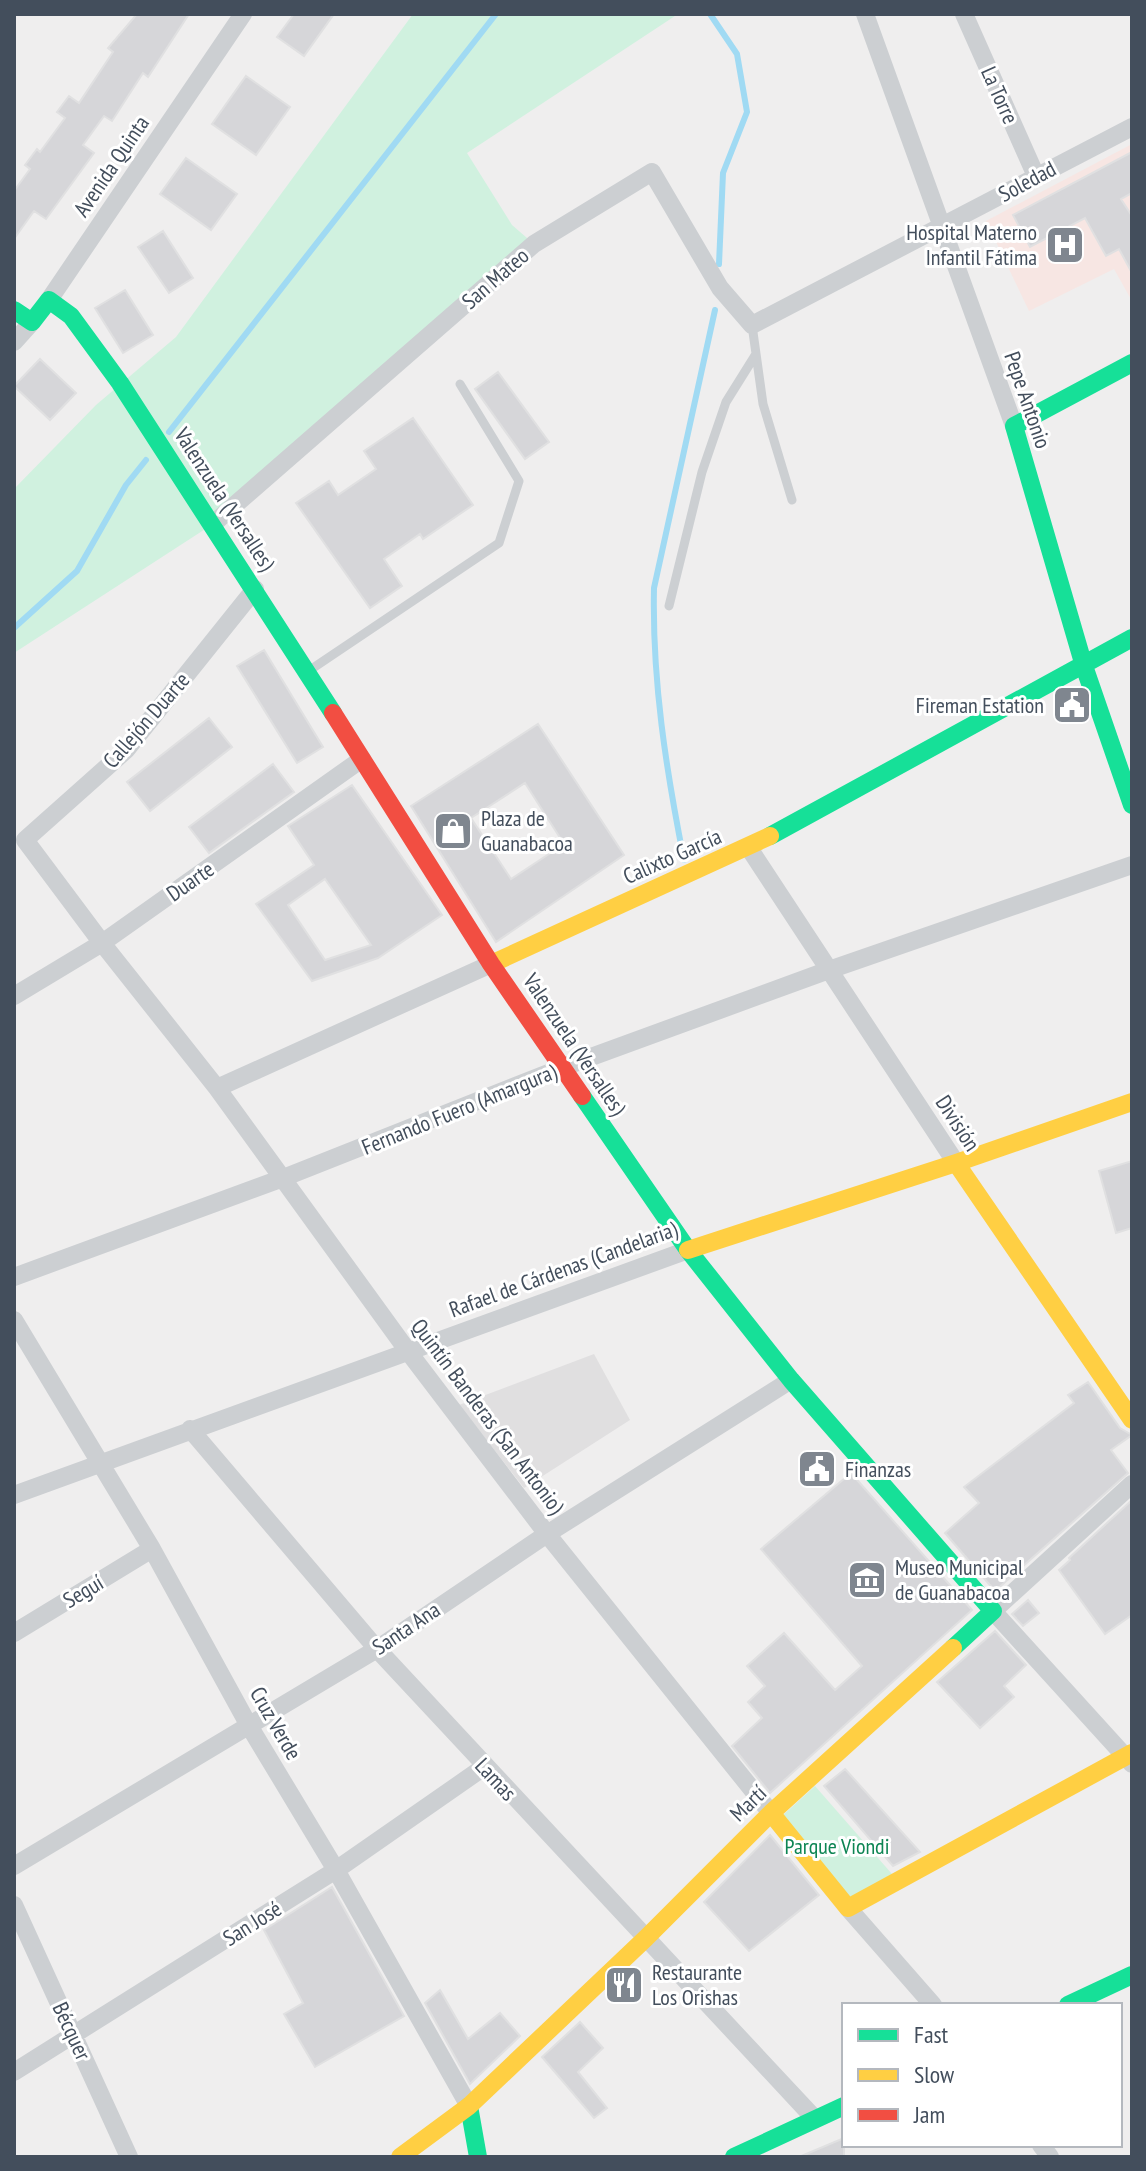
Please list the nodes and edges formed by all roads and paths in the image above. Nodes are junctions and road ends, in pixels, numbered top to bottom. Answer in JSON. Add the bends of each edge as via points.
{"nodes":[{"id":1,"x":243,"y":14,"type":"edge"},
{"id":2,"x":865,"y":14,"type":"edge"},
{"id":3,"x":964,"y":14,"type":"edge"},
{"id":4,"x":1132,"y":127,"type":"edge"},
{"id":5,"x":1036,"y":176,"type":"junction"},
{"id":6,"x":940,"y":227,"type":"junction"},
{"id":7,"x":49,"y":300,"type":"junction"},
{"id":8,"x":14,"y":310,"type":"edge"},
{"id":9,"x":32,"y":322,"type":"junction"},
{"id":10,"x":752,"y":325,"type":"junction"},
{"id":11,"x":14,"y":342,"type":"edge"},
{"id":12,"x":756,"y":354,"type":"junction"},
{"id":13,"x":1132,"y":363,"type":"edge"},
{"id":14,"x":460,"y":384,"type":"dead end"},
{"id":15,"x":1014,"y":426,"type":"junction"},
{"id":16,"x":792,"y":500,"type":"dead end"},
{"id":17,"x":213,"y":524,"type":"junction"},
{"id":18,"x":255,"y":589,"type":"junction"},
{"id":19,"x":669,"y":606,"type":"dead end"},
{"id":20,"x":1132,"y":638,"type":"edge"},
{"id":21,"x":1084,"y":666,"type":"junction"},
{"id":22,"x":307,"y":671,"type":"junction"},
{"id":23,"x":362,"y":759,"type":"junction"},
{"id":24,"x":1132,"y":805,"type":"edge"},
{"id":25,"x":25,"y":840,"type":"joint"},
{"id":26,"x":749,"y":848,"type":"junction"},
{"id":27,"x":1132,"y":865,"type":"edge"},
{"id":28,"x":102,"y":943,"type":"junction"},
{"id":29,"x":491,"y":964,"type":"junction"},
{"id":30,"x":829,"y":970,"type":"junction"},
{"id":31,"x":14,"y":996,"type":"edge"},
{"id":32,"x":561,"y":1068,"type":"junction"},
{"id":33,"x":217,"y":1088,"type":"junction"},
{"id":34,"x":1132,"y":1102,"type":"edge"},
{"id":35,"x":956,"y":1163,"type":"junction"},
{"id":36,"x":283,"y":1178,"type":"junction"},
{"id":37,"x":688,"y":1250,"type":"junction"},
{"id":38,"x":14,"y":1277,"type":"edge"},
{"id":39,"x":14,"y":1320,"type":"edge"},
{"id":40,"x":407,"y":1350,"type":"junction"},
{"id":41,"x":791,"y":1380,"type":"junction"},
{"id":42,"x":1132,"y":1420,"type":"edge"},
{"id":43,"x":190,"y":1429,"type":"junction"},
{"id":44,"x":102,"y":1462,"type":"junction"},
{"id":45,"x":1132,"y":1484,"type":"edge"},
{"id":46,"x":14,"y":1495,"type":"edge"},
{"id":47,"x":547,"y":1534,"type":"junction"},
{"id":48,"x":152,"y":1549,"type":"junction"},
{"id":49,"x":993,"y":1611,"type":"junction"},
{"id":50,"x":14,"y":1633,"type":"edge"},
{"id":51,"x":377,"y":1649,"type":"junction"},
{"id":52,"x":248,"y":1724,"type":"junction"},
{"id":53,"x":1130,"y":1758,"type":"edge"},
{"id":54,"x":484,"y":1767,"type":"junction"},
{"id":55,"x":771,"y":1813,"type":"junction"},
{"id":56,"x":14,"y":1866,"type":"edge"},
{"id":57,"x":336,"y":1870,"type":"junction"},
{"id":58,"x":14,"y":1905,"type":"edge"},
{"id":59,"x":848,"y":1908,"type":"junction"},
{"id":60,"x":646,"y":1938,"type":"junction"},
{"id":61,"x":1132,"y":1975,"type":"edge"},
{"id":62,"x":931,"y":2003,"type":"edge"},
{"id":63,"x":1072,"y":2003,"type":"edge"},
{"id":64,"x":74,"y":2036,"type":"junction"},
{"id":65,"x":14,"y":2072,"type":"edge"},
{"id":66,"x":469,"y":2106,"type":"junction"},
{"id":67,"x":842,"y":2107,"type":"edge"},
{"id":68,"x":815,"y":2119,"type":"junction"},
{"id":69,"x":129,"y":2157,"type":"edge"},
{"id":70,"x":400,"y":2157,"type":"edge"},
{"id":71,"x":478,"y":2157,"type":"edge"},
{"id":72,"x":734,"y":2157,"type":"edge"}],
"edges":[{"from":1,"to":7,"type":"street","name":"Avenida Quinta"},
{"from":2,"to":6,"type":"street","name":"Pepe Antonio"},
{"from":3,"to":5,"type":"street","name":"La Torre"},
{"from":4,"to":5,"type":"street","name":"Soledad"},
{"from":5,"to":6,"type":"street","name":"Soledad"},
{"from":6,"to":10,"type":"street","name":"Soledad"},
{"from":6,"to":15,"type":"street","name":"Pepe Antonio"},
{"from":7,"to":9,"type":"street","name":"Avenida Quinta"},
{"from":7,"to":17,"type":"street","name":"Valenzuela (Versalles)","via":[[71,316],[104,360]]},
{"from":8,"to":9,"type":"street"},
{"from":9,"to":11,"type":"street","name":"Avenida Quinta"},
{"from":10,"to":12,"type":"lane"},
{"from":10,"to":17,"type":"street","name":"San Mateo","via":[[720,288],[652,172],[534,244]]},
{"from":12,"to":16,"type":"lane","via":[[763,404]]},
{"from":12,"to":19,"type":"lane","via":[[726,402],[698,487]]},
{"from":13,"to":15,"type":"street"},
{"from":14,"to":22,"type":"lane","via":[[519,481],[499,543]]},
{"from":15,"to":21,"type":"street","name":"Pepe Antonio"},
{"from":17,"to":18,"type":"street","name":"Valenzuela (Versalles)"},
{"from":18,"to":22,"type":"street","name":"Valenzuela (Versalles)"},
{"from":18,"to":25,"type":"street","name":"Callejón Duarte","via":[[126,750]]},
{"from":20,"to":21,"type":"street","name":"Calixto García"},
{"from":21,"to":24,"type":"street","name":"Pepe Antonio"},
{"from":21,"to":26,"type":"street","name":"Calixto García"},
{"from":22,"to":23,"type":"street","name":"Valenzuela (Versalles)"},
{"from":23,"to":28,"type":"street","name":"Duarte"},
{"from":23,"to":29,"type":"street","name":"Valenzuela (Versalles)"},
{"from":25,"to":28,"type":"street","name":"Quintín Banderas (San Antonio)"},
{"from":26,"to":29,"type":"street","name":"Calixto García"},
{"from":26,"to":30,"type":"street","name":"División"},
{"from":27,"to":30,"type":"street","name":"Fernando Fuero (Amargura)"},
{"from":28,"to":31,"type":"street","name":"Duarte"},
{"from":28,"to":33,"type":"street","name":"Quintín Banderas (San Antonio)"},
{"from":29,"to":32,"type":"street","name":"Valenzuela (Versalles)"},
{"from":29,"to":33,"type":"street","name":"Calixto García"},
{"from":30,"to":32,"type":"street","name":"Fernando Fuero (Amargura)"},
{"from":30,"to":35,"type":"street","name":"División"},
{"from":32,"to":36,"type":"street","name":"Fernando Fuero (Amargura)"},
{"from":32,"to":37,"type":"street","name":"Valenzuela (Versalles)"},
{"from":33,"to":36,"type":"street","name":"Quintín Banderas (San Antonio)"},
{"from":34,"to":35,"type":"street","name":"Rafael de Cárdenas (Candelaria)"},
{"from":35,"to":37,"type":"street","name":"Rafael de Cárdenas (Candelaria)"},
{"from":35,"to":42,"type":"street","name":"División"},
{"from":36,"to":38,"type":"street","name":"Fernando Fuero (Amargura)"},
{"from":36,"to":40,"type":"street","name":"Quintín Banderas (San Antonio)"},
{"from":37,"to":40,"type":"street","name":"Rafael de Cárdenas (Candelaria)"},
{"from":37,"to":41,"type":"street","name":"Valenzuela (Versalles)"},
{"from":39,"to":44,"type":"street","name":"Cruz Verde"},
{"from":40,"to":43,"type":"street","name":"Rafael de Cárdenas (Candelaria)"},
{"from":40,"to":47,"type":"street","name":"Quintín Banderas (San Antonio)"},
{"from":41,"to":47,"type":"street","name":"Santa Ana"},
{"from":41,"to":49,"type":"street","name":"Valenzuela (Versalles)"},
{"from":43,"to":44,"type":"street","name":"Rafael de Cárdenas (Candelaria)"},
{"from":43,"to":51,"type":"street","name":"Lamas"},
{"from":44,"to":46,"type":"street","name":"Rafael de Cárdenas (Candelaria)"},
{"from":44,"to":48,"type":"street","name":"Cruz Verde"},
{"from":45,"to":49,"type":"street","name":"Martí"},
{"from":47,"to":51,"type":"street","name":"Santa Ana"},
{"from":47,"to":55,"type":"street","name":"Quintín Banderas (San Antonio)"},
{"from":48,"to":50,"type":"street","name":"Seguí"},
{"from":48,"to":52,"type":"street","name":"Cruz Verde"},
{"from":49,"to":53,"type":"street","name":"Valenzuela (Versalles)"},
{"from":49,"to":55,"type":"street","name":"Martí"},
{"from":51,"to":52,"type":"street","name":"Santa Ana"},
{"from":51,"to":54,"type":"street","name":"Lamas"},
{"from":52,"to":56,"type":"street","name":"Santa Ana"},
{"from":52,"to":57,"type":"street","name":"Cruz Verde"},
{"from":53,"to":59,"type":"street"},
{"from":54,"to":57,"type":"street","name":"San José"},
{"from":54,"to":60,"type":"street","name":"Lamas"},
{"from":55,"to":59,"type":"street","name":"Quintín Banderas (San Antonio)"},
{"from":55,"to":60,"type":"street","name":"Martí"},
{"from":57,"to":64,"type":"street","name":"San José"},
{"from":57,"to":66,"type":"street","name":"Cruz Verde"},
{"from":58,"to":64,"type":"street","name":"Bécquer"},
{"from":59,"to":62,"type":"street","name":"Quintín Banderas (San Antonio)"},
{"from":60,"to":66,"type":"street","name":"Martí"},
{"from":60,"to":68,"type":"street","name":"Lamas"},
{"from":61,"to":63,"type":"street"},
{"from":64,"to":65,"type":"street","name":"San José"},
{"from":64,"to":69,"type":"street","name":"Bécquer"},
{"from":66,"to":70,"type":"street","name":"Martí"},
{"from":66,"to":71,"type":"street","name":"Cruz Verde"},
{"from":67,"to":68,"type":"street"},
{"from":68,"to":72,"type":"street"}]}
